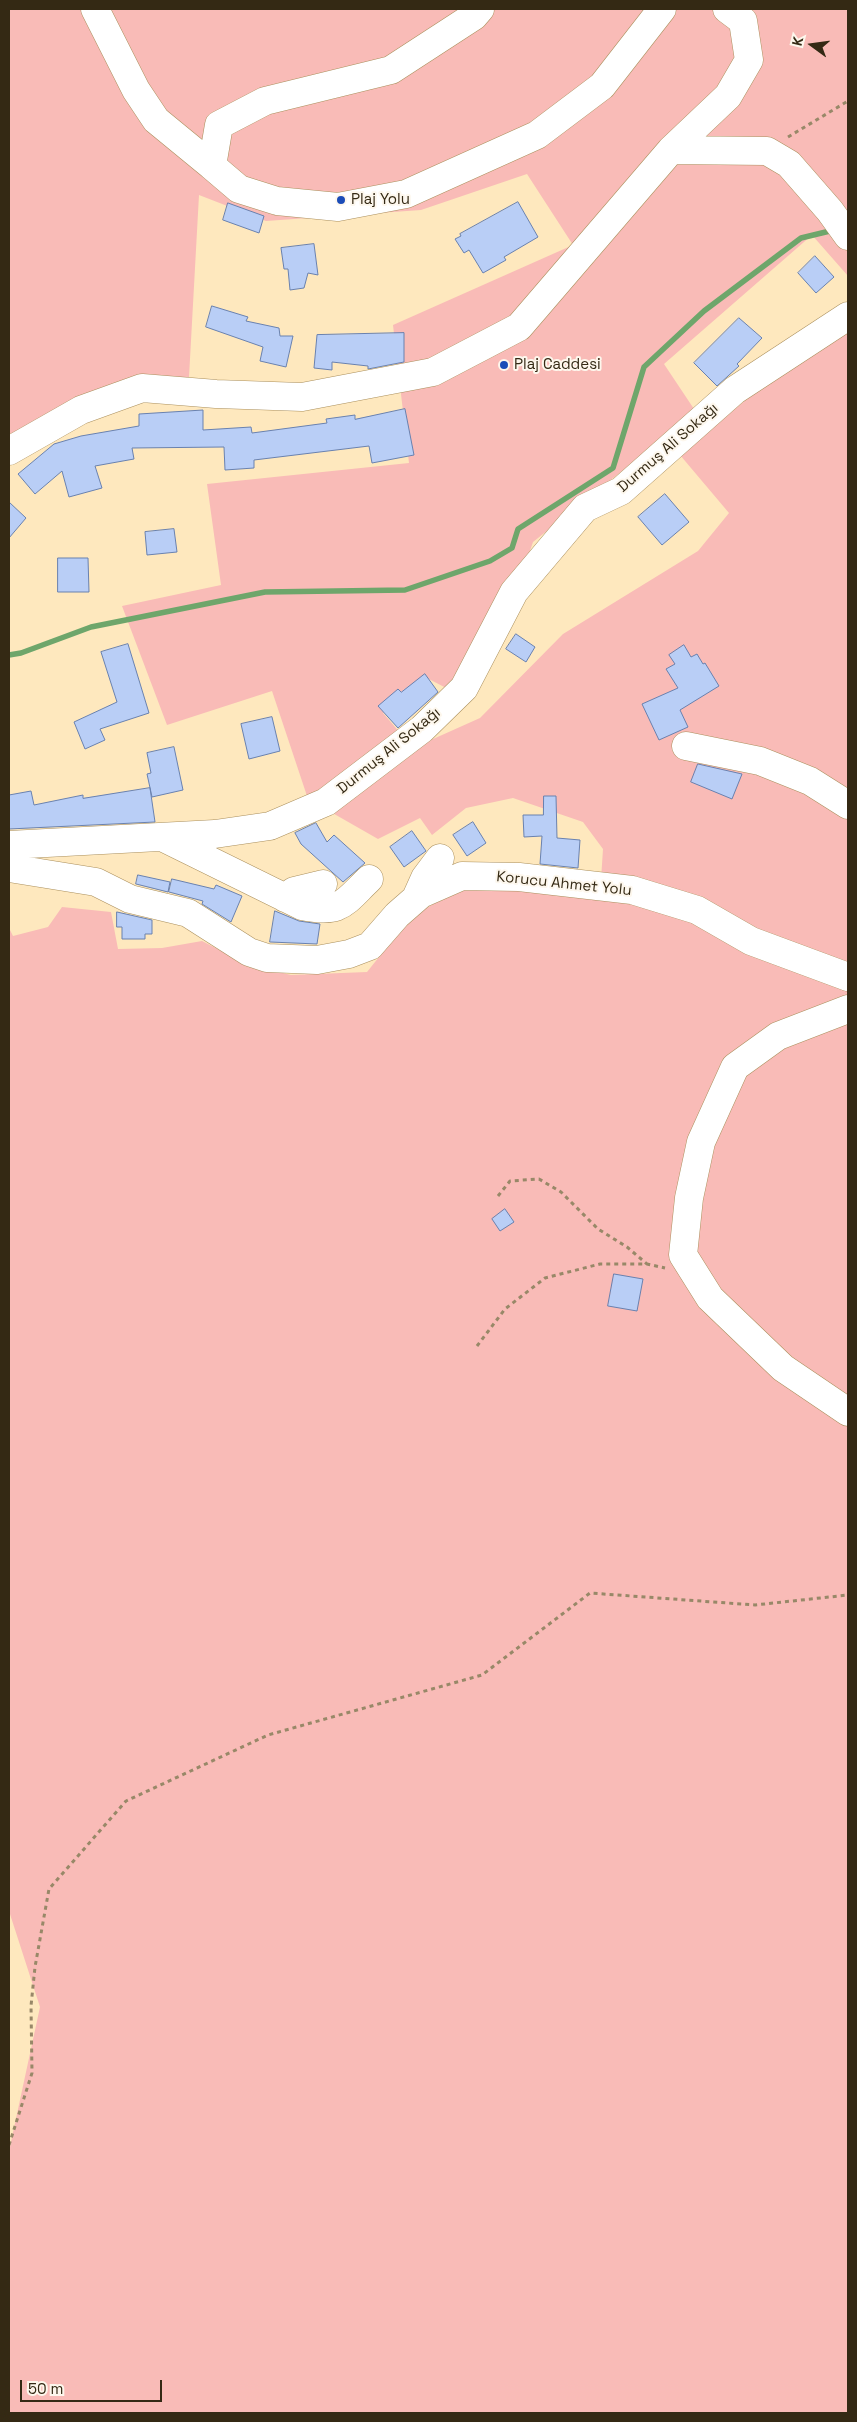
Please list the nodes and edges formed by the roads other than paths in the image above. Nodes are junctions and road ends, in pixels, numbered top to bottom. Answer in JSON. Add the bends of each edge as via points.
{"nodes":[{"id":1,"x":95,"y":9,"type":"edge"},
{"id":2,"x":480,"y":9,"type":"edge"},
{"id":3,"x":662,"y":9,"type":"edge"},
{"id":4,"x":728,"y":9,"type":"edge"},
{"id":5,"x":671,"y":150,"type":"junction"},
{"id":6,"x":212,"y":166,"type":"junction"},
{"id":7,"x":848,"y":236,"type":"edge"},
{"id":8,"x":848,"y":316,"type":"edge"},
{"id":9,"x":9,"y":451,"type":"edge"},
{"id":10,"x":686,"y":746,"type":"dead end"},
{"id":11,"x":848,"y":805,"type":"edge"},
{"id":12,"x":160,"y":837,"type":"junction"},
{"id":13,"x":9,"y":845,"type":"edge"},
{"id":14,"x":440,"y":858,"type":"dead end"},
{"id":15,"x":9,"y":868,"type":"edge"},
{"id":16,"x":369,"y":879,"type":"dead end"},
{"id":17,"x":322,"y":884,"type":"dead end"},
{"id":18,"x":285,"y":898,"type":"junction"},
{"id":19,"x":416,"y":898,"type":"junction"},
{"id":20,"x":848,"y":977,"type":"edge"},
{"id":21,"x":848,"y":1009,"type":"edge"},
{"id":22,"x":848,"y":1412,"type":"edge"}],
"edges":[{"from":1,"to":6,"type":"street","via":[[136,90],[156,120]]},
{"from":2,"to":6,"type":"street","via":[[391,70],[265,101],[219,125]]},
{"from":3,"to":6,"type":"street","via":[[602,86],[538,136],[406,194],[338,207],[277,201],[239,189]]},
{"from":4,"to":5,"type":"street","via":[[743,21],[749,60],[728,96]]},
{"from":5,"to":7,"type":"street","via":[[767,151],[789,164]]},
{"from":5,"to":9,"type":"street","via":[[519,327],[433,372],[302,397],[142,388],[81,410]]},
{"from":8,"to":12,"type":"street","name":"Durmuş Ali Sokağı","via":[[735,390],[621,492],[585,508],[514,592],[464,688],[422,729],[326,802],[270,826]]},
{"from":10,"to":11,"type":"street","via":[[760,761],[810,781]]},
{"from":12,"to":13,"type":"street","name":"Durmuş Ali Sokağı"},
{"from":12,"to":18,"type":"street"},
{"from":14,"to":19,"type":"street","via":[[425,878]]},
{"from":15,"to":19,"type":"street","name":"Korucu Ahmet Yolu","via":[[96,882],[130,898],[188,913],[249,952],[267,958],[317,960],[370,946]]},
{"from":16,"to":18,"type":"street","via":[[339,907],[324,911]]},
{"from":17,"to":18,"type":"street","via":[[294,891]]},
{"from":19,"to":20,"type":"street","name":"Korucu Ahmet Yolu","via":[[462,876],[519,876],[632,890],[697,910],[751,941]]},
{"from":21,"to":22,"type":"street","via":[[778,1036],[735,1067],[701,1142],[683,1255],[710,1298],[783,1368]]}]}
